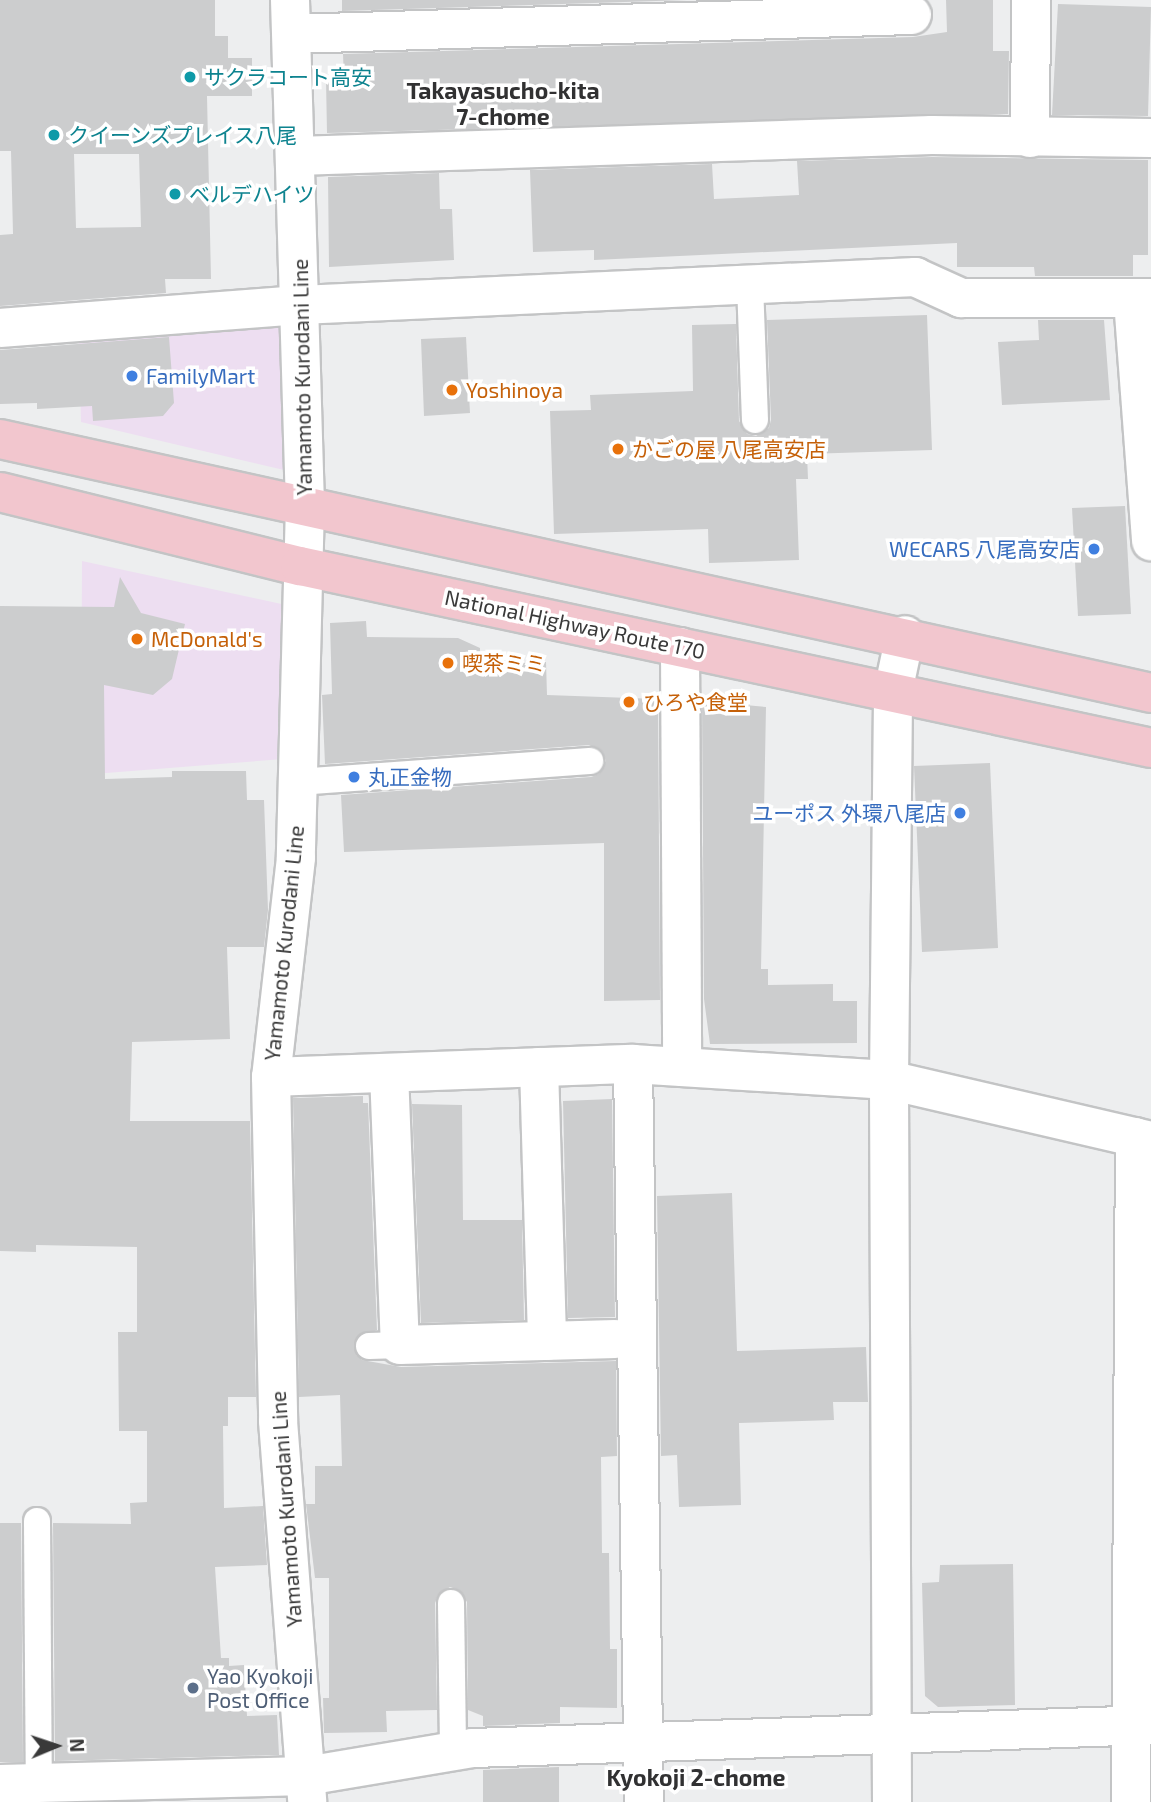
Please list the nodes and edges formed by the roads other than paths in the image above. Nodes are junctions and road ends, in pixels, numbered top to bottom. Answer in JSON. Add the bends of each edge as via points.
{"nodes":[{"id":1,"x":1031,"y":0,"type":"edge"},
{"id":2,"x":912,"y":15,"type":"dead end"},
{"id":3,"x":291,"y":17,"type":"edge"},
{"id":4,"x":1030,"y":138,"type":"junction"},
{"id":5,"x":1151,"y":138,"type":"edge"},
{"id":6,"x":297,"y":156,"type":"junction"},
{"id":7,"x":750,"y":284,"type":"junction"},
{"id":8,"x":1142,"y":299,"type":"edge"},
{"id":9,"x":300,"y":305,"type":"junction"},
{"id":10,"x":0,"y":328,"type":"edge"},
{"id":11,"x":755,"y":421,"type":"dead end"},
{"id":12,"x":0,"y":439,"type":"edge"},
{"id":13,"x":0,"y":492,"type":"edge"},
{"id":14,"x":305,"y":505,"type":"junction"},
{"id":15,"x":1151,"y":541,"type":"edge"},
{"id":16,"x":300,"y":565,"type":"junction"},
{"id":17,"x":905,"y":635,"type":"junction"},
{"id":18,"x":680,"y":647,"type":"junction"},
{"id":19,"x":893,"y":692,"type":"junction"},
{"id":20,"x":1151,"y":693,"type":"edge"},
{"id":21,"x":1151,"y":748,"type":"edge"},
{"id":22,"x":590,"y":761,"type":"dead end"},
{"id":23,"x":297,"y":782,"type":"junction"},
{"id":24,"x":633,"y":1064,"type":"junction"},
{"id":25,"x":539,"y":1067,"type":"junction"},
{"id":26,"x":682,"y":1067,"type":"junction"},
{"id":27,"x":389,"y":1073,"type":"junction"},
{"id":28,"x":271,"y":1077,"type":"junction"},
{"id":29,"x":889,"y":1080,"type":"junction"},
{"id":30,"x":1143,"y":1139,"type":"edge"},
{"id":31,"x":615,"y":1339,"type":"dead end"},
{"id":32,"x":547,"y":1341,"type":"junction"},
{"id":33,"x":37,"y":1521,"type":"dead end"},
{"id":34,"x":452,"y":1603,"type":"dead end"},
{"id":35,"x":1140,"y":1726,"type":"edge"},
{"id":36,"x":891,"y":1734,"type":"junction"},
{"id":37,"x":644,"y":1745,"type":"junction"},
{"id":38,"x":453,"y":1751,"type":"junction"},
{"id":39,"x":39,"y":1783,"type":"junction"},
{"id":40,"x":0,"y":1784,"type":"edge"},
{"id":41,"x":306,"y":1789,"type":"edge"},
{"id":42,"x":153,"y":1791,"type":"edge"},
{"id":43,"x":644,"y":1802,"type":"edge"},
{"id":44,"x":892,"y":1802,"type":"edge"},
{"id":45,"x":1131,"y":1802,"type":"edge"}],
"edges":[{"from":1,"to":4,"type":"street"},
{"from":2,"to":3,"type":"street"},
{"from":3,"to":6,"type":"street","name":"Yamamoto Kurodani Line"},
{"from":4,"to":5,"type":"street"},
{"from":4,"to":6,"type":"street","via":[[932,135]]},
{"from":6,"to":9,"type":"street","name":"Yamamoto Kurodani Line"},
{"from":7,"to":8,"type":"street","via":[[915,278],[961,298]]},
{"from":7,"to":9,"type":"street"},
{"from":7,"to":11,"type":"lane"},
{"from":8,"to":15,"type":"street"},
{"from":9,"to":10,"type":"street"},
{"from":9,"to":14,"type":"street","name":"Yamamoto Kurodani Line"},
{"from":12,"to":14,"type":"highway"},
{"from":13,"to":16,"type":"highway","name":"National Highway Route 170"},
{"from":14,"to":16,"type":"street","name":"Yamamoto Kurodani Line"},
{"from":14,"to":17,"type":"highway"},
{"from":16,"to":18,"type":"highway","name":"National Highway Route 170"},
{"from":16,"to":23,"type":"street","name":"Yamamoto Kurodani Line"},
{"from":17,"to":19,"type":"street"},
{"from":17,"to":20,"type":"highway"},
{"from":18,"to":19,"type":"highway","name":"National Highway Route 170"},
{"from":18,"to":26,"type":"street"},
{"from":19,"to":21,"type":"highway","name":"National Highway Route 170"},
{"from":19,"to":29,"type":"street"},
{"from":22,"to":23,"type":"lane"},
{"from":23,"to":28,"type":"street","name":"Yamamoto Kurodani Line","via":[[296,858]]},
{"from":24,"to":25,"type":"street"},
{"from":24,"to":26,"type":"street"},
{"from":24,"to":37,"type":"street"},
{"from":25,"to":27,"type":"street"},
{"from":25,"to":32,"type":"street"},
{"from":26,"to":29,"type":"street"},
{"from":27,"to":28,"type":"street"},
{"from":27,"to":32,"type":"street","via":[[384,1345]]},
{"from":28,"to":41,"type":"street","name":"Yamamoto Kurodani Line","via":[[278,1421]]},
{"from":29,"to":30,"type":"street"},
{"from":29,"to":36,"type":"street"},
{"from":30,"to":35,"type":"street"},
{"from":31,"to":32,"type":"street"},
{"from":33,"to":39,"type":"lane"},
{"from":34,"to":38,"type":"lane"},
{"from":35,"to":36,"type":"street"},
{"from":35,"to":45,"type":"street"},
{"from":36,"to":37,"type":"street"},
{"from":36,"to":44,"type":"street"},
{"from":37,"to":38,"type":"street"},
{"from":37,"to":43,"type":"street"},
{"from":38,"to":41,"type":"street"},
{"from":39,"to":40,"type":"street"},
{"from":39,"to":42,"type":"street"},
{"from":41,"to":42,"type":"street"}]}
